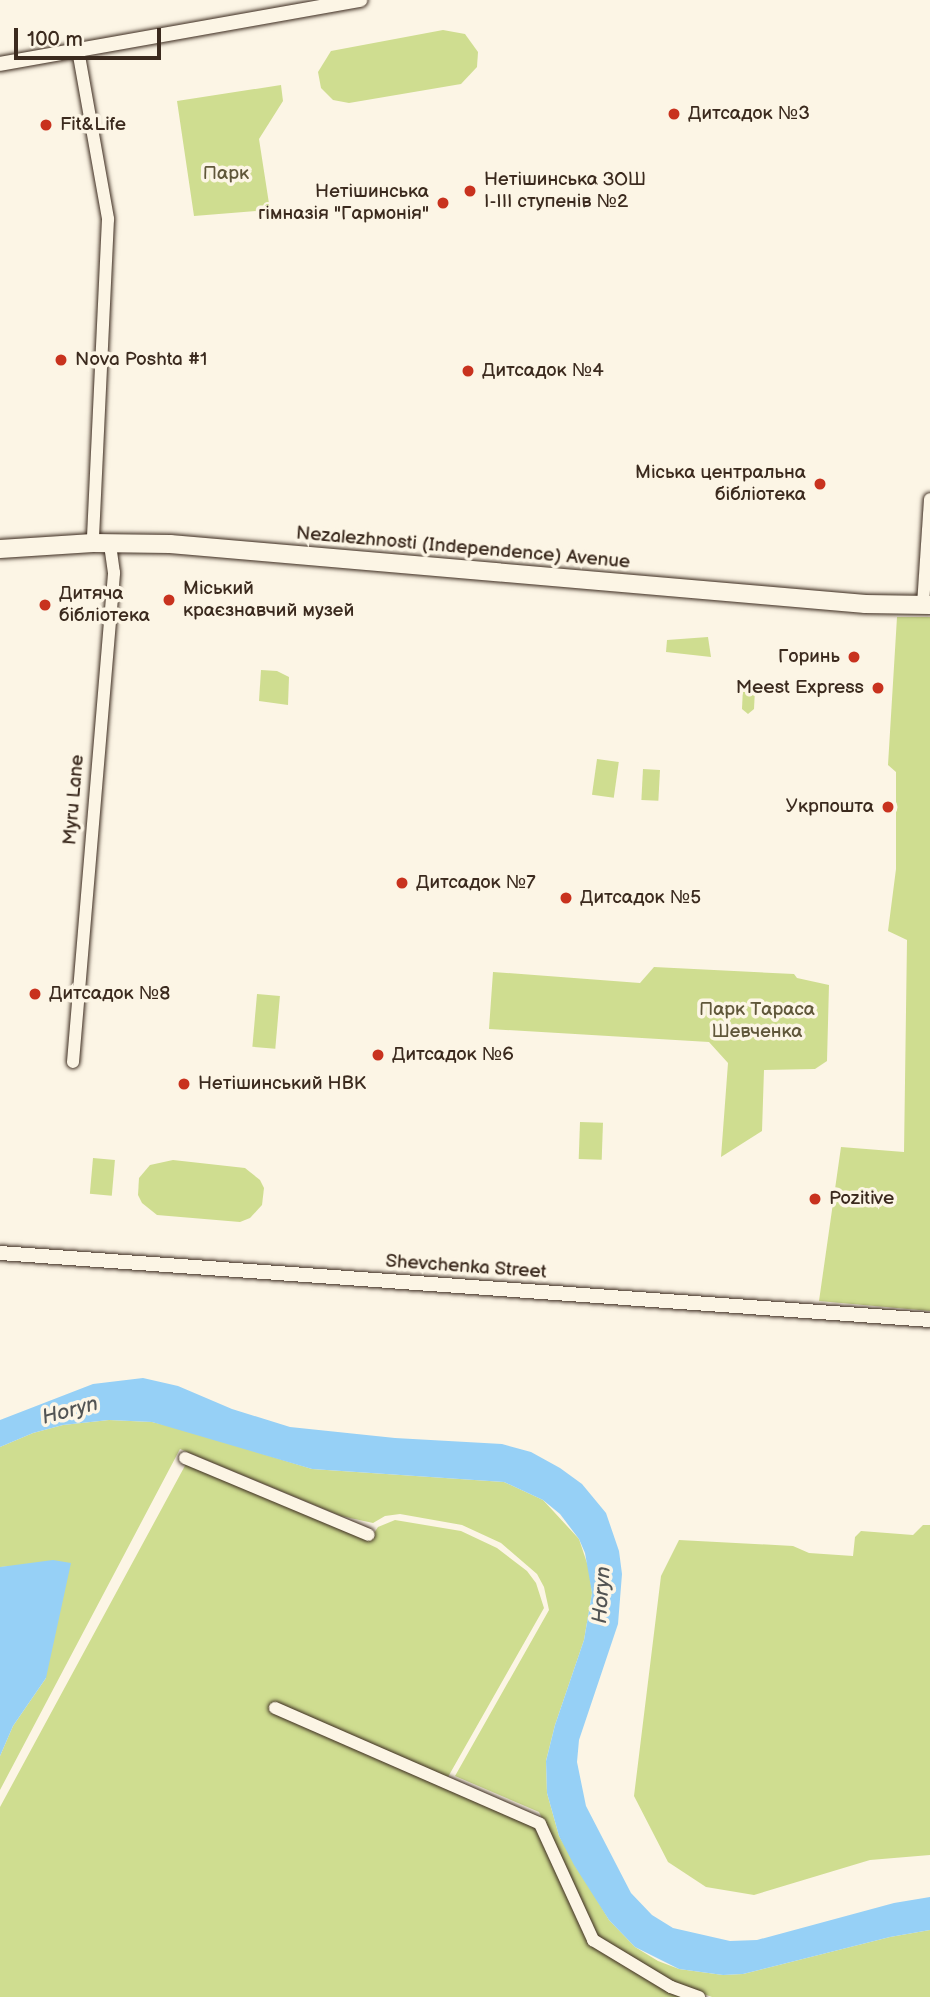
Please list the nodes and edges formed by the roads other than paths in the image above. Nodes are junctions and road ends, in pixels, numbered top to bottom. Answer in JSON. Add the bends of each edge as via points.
{"nodes":[{"id":1,"x":360,"y":0,"type":"edge"},
{"id":2,"x":78,"y":50,"type":"junction"},
{"id":3,"x":0,"y":64,"type":"edge"},
{"id":4,"x":930,"y":499,"type":"edge"},
{"id":5,"x":102,"y":543,"type":"junction"},
{"id":6,"x":0,"y":549,"type":"edge"},
{"id":7,"x":926,"y":605,"type":"edge"},
{"id":8,"x":73,"y":1062,"type":"dead end"},
{"id":9,"x":0,"y":1253,"type":"edge"},
{"id":10,"x":930,"y":1320,"type":"edge"},
{"id":11,"x":186,"y":1458,"type":"dead end"},
{"id":12,"x":369,"y":1535,"type":"dead end"},
{"id":13,"x":275,"y":1708,"type":"dead end"},
{"id":14,"x":699,"y":1997,"type":"edge"}],
"edges":[{"from":1,"to":2,"type":"street"},
{"from":2,"to":3,"type":"street"},
{"from":2,"to":5,"type":"street","name":"Myru Lane","via":[[108,219]]},
{"from":4,"to":7,"type":"street"},
{"from":5,"to":6,"type":"main road","name":"Nezalezhnosti (Independence) Avenue"},
{"from":5,"to":7,"type":"main road","name":"Nezalezhnosti (Independence) Avenue","via":[[170,544],[865,604]]},
{"from":5,"to":8,"type":"street","name":"Myru Lane","via":[[114,573]]},
{"from":9,"to":10,"type":"street","name":"Shevchenka Street"},
{"from":11,"to":12,"type":"street"},
{"from":13,"to":14,"type":"street","via":[[540,1824],[593,1940],[671,1987]]}]}
